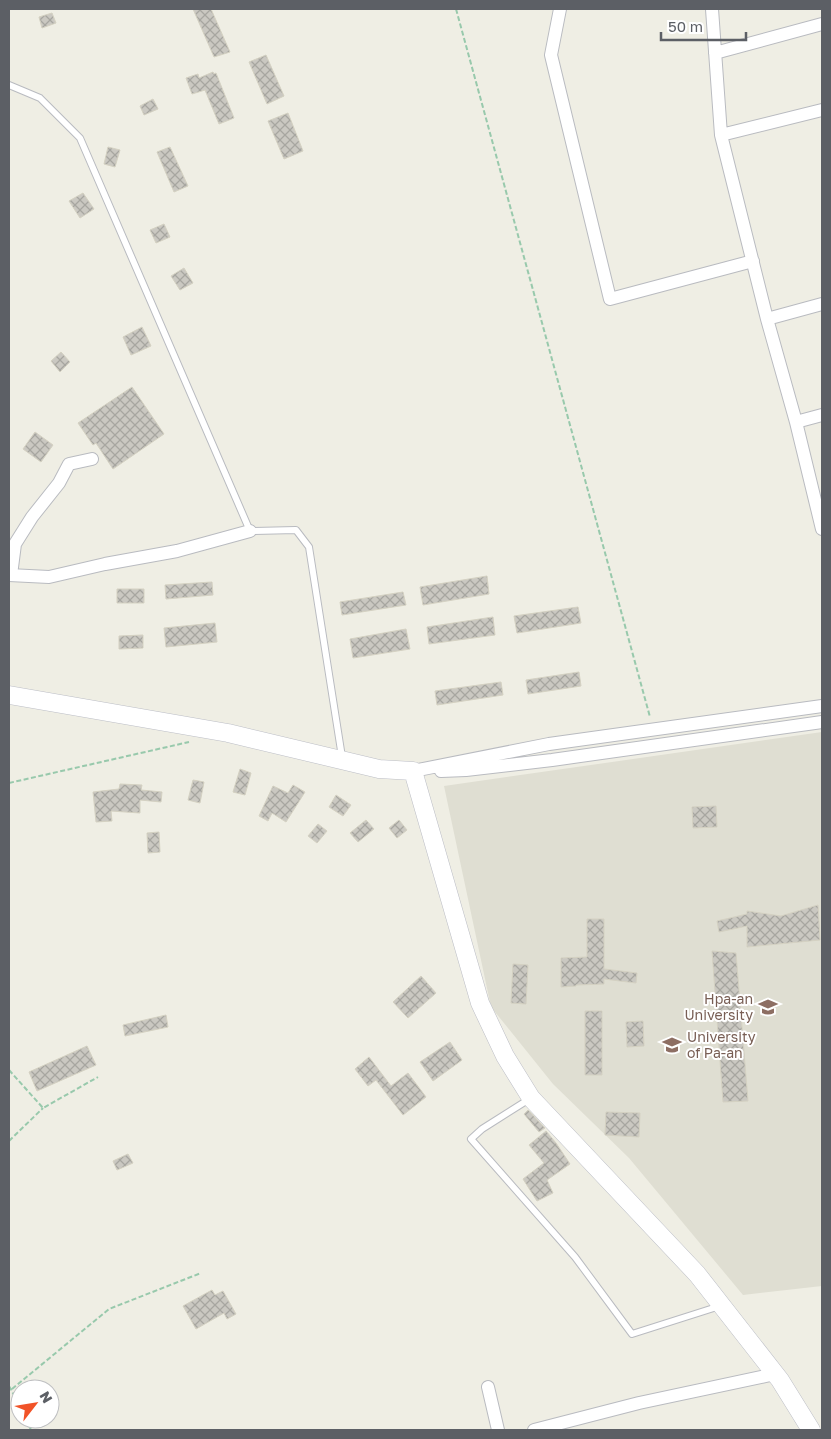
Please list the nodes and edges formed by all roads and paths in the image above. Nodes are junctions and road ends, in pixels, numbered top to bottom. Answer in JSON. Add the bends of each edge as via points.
{"nodes":[{"id":1,"x":456,"y":9,"type":"edge"},
{"id":2,"x":560,"y":9,"type":"edge"},
{"id":3,"x":712,"y":9,"type":"edge"},
{"id":4,"x":822,"y":24,"type":"edge"},
{"id":5,"x":715,"y":53,"type":"junction"},
{"id":6,"x":9,"y":85,"type":"edge"},
{"id":7,"x":822,"y":110,"type":"edge"},
{"id":8,"x":721,"y":135,"type":"junction"},
{"id":9,"x":752,"y":261,"type":"junction"},
{"id":10,"x":822,"y":304,"type":"edge"},
{"id":11,"x":767,"y":319,"type":"junction"},
{"id":12,"x":822,"y":415,"type":"edge"},
{"id":13,"x":796,"y":422,"type":"junction"},
{"id":14,"x":92,"y":459,"type":"dead end"},
{"id":15,"x":822,"y":529,"type":"edge"},
{"id":16,"x":250,"y":531,"type":"junction"},
{"id":17,"x":10,"y":575,"type":"edge"},
{"id":18,"x":9,"y":695,"type":"edge"},
{"id":19,"x":822,"y":706,"type":"edge"},
{"id":20,"x":768,"y":714,"type":"junction"},
{"id":21,"x":752,"y":716,"type":"junction"},
{"id":22,"x":822,"y":722,"type":"edge"},
{"id":23,"x":654,"y":730,"type":"junction"},
{"id":24,"x":769,"y":730,"type":"junction"},
{"id":25,"x":754,"y":732,"type":"junction"},
{"id":26,"x":190,"y":742,"type":"dead end"},
{"id":27,"x":549,"y":744,"type":"junction"},
{"id":28,"x":342,"y":760,"type":"junction"},
{"id":29,"x":552,"y":760,"type":"junction"},
{"id":30,"x":413,"y":771,"type":"junction"},
{"id":31,"x":9,"y":783,"type":"edge"},
{"id":32,"x":9,"y":1070,"type":"edge"},
{"id":33,"x":98,"y":1077,"type":"dead end"},
{"id":34,"x":531,"y":1098,"type":"junction"},
{"id":35,"x":43,"y":1108,"type":"junction"},
{"id":36,"x":9,"y":1141,"type":"edge"},
{"id":37,"x":200,"y":1273,"type":"dead end"},
{"id":38,"x":721,"y":1306,"type":"junction"},
{"id":39,"x":775,"y":1374,"type":"junction"},
{"id":40,"x":24,"y":1379,"type":"edge"},
{"id":41,"x":488,"y":1387,"type":"dead end"},
{"id":42,"x":498,"y":1430,"type":"edge"},
{"id":43,"x":534,"y":1430,"type":"edge"},
{"id":44,"x":811,"y":1430,"type":"edge"}],
"edges":[{"from":1,"to":23,"type":"path"},
{"from":2,"to":9,"type":"street","via":[[551,55],[610,299]]},
{"from":3,"to":5,"type":"street"},
{"from":4,"to":5,"type":"street"},
{"from":5,"to":8,"type":"street"},
{"from":6,"to":16,"type":"lane","via":[[40,98],[80,138]]},
{"from":7,"to":8,"type":"street"},
{"from":8,"to":9,"type":"street"},
{"from":9,"to":11,"type":"street"},
{"from":10,"to":11,"type":"street"},
{"from":11,"to":13,"type":"street"},
{"from":12,"to":13,"type":"street"},
{"from":13,"to":15,"type":"street"},
{"from":14,"to":17,"type":"street","via":[[69,464],[60,483],[15,544]]},
{"from":16,"to":17,"type":"street","via":[[177,552],[49,577]]},
{"from":16,"to":28,"type":"lane","via":[[296,530],[309,547]]},
{"from":18,"to":28,"type":"street","via":[[228,733]]},
{"from":19,"to":20,"type":"street"},
{"from":20,"to":21,"type":"street"},
{"from":20,"to":24,"type":"lane"},
{"from":21,"to":23,"type":"street"},
{"from":21,"to":25,"type":"lane"},
{"from":22,"to":24,"type":"street"},
{"from":23,"to":27,"type":"street"},
{"from":24,"to":25,"type":"street"},
{"from":25,"to":29,"type":"street"},
{"from":26,"to":31,"type":"path"},
{"from":27,"to":29,"type":"street"},
{"from":27,"to":30,"type":"street"},
{"from":28,"to":30,"type":"street","via":[[379,769]]},
{"from":29,"to":30,"type":"street","via":[[466,770]]},
{"from":30,"to":34,"type":"street","via":[[480,1003],[505,1056]]},
{"from":32,"to":35,"type":"path"},
{"from":33,"to":35,"type":"path"},
{"from":34,"to":38,"type":"street","via":[[697,1274]]},
{"from":34,"to":38,"type":"lane","via":[[471,1139],[575,1257],[632,1334]]},
{"from":35,"to":36,"type":"path"},
{"from":37,"to":40,"type":"path","via":[[109,1309]]},
{"from":38,"to":39,"type":"street"},
{"from":39,"to":43,"type":"street","via":[[639,1402]]},
{"from":39,"to":44,"type":"street"},
{"from":41,"to":42,"type":"street"}]}
